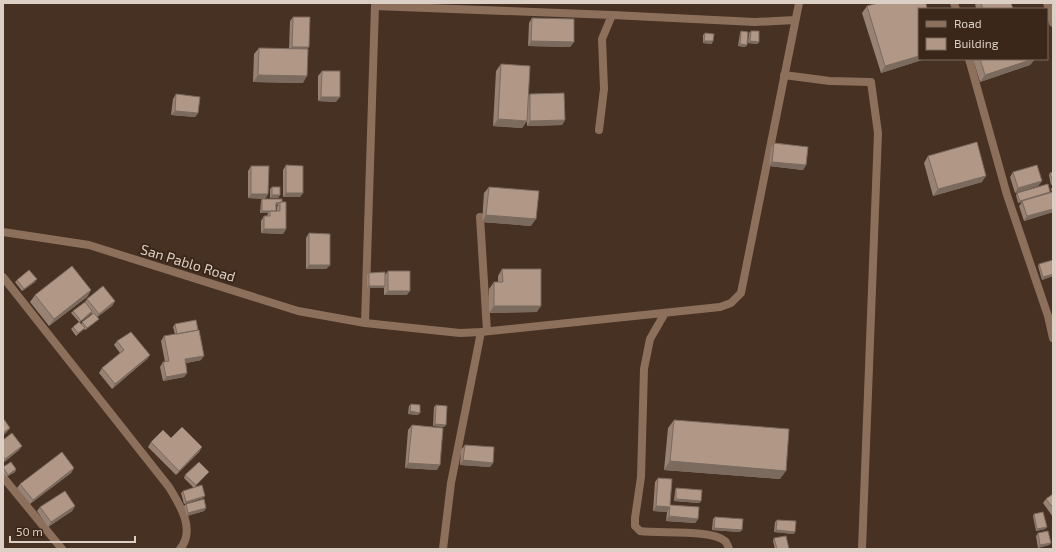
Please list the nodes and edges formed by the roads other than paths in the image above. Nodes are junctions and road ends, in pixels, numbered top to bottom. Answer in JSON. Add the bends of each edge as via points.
{"nodes":[{"id":1,"x":799,"y":3,"type":"edge"},
{"id":2,"x":1047,"y":3,"type":"edge"},
{"id":3,"x":612,"y":16,"type":"junction"},
{"id":4,"x":795,"y":20,"type":"junction"},
{"id":5,"x":1053,"y":23,"type":"edge"},
{"id":6,"x":969,"y":60,"type":"edge"},
{"id":7,"x":784,"y":75,"type":"junction"},
{"id":8,"x":599,"y":130,"type":"dead end"},
{"id":9,"x":480,"y":217,"type":"dead end"},
{"id":10,"x":3,"y":232,"type":"edge"},
{"id":11,"x":3,"y":277,"type":"edge"},
{"id":12,"x":665,"y":312,"type":"junction"},
{"id":13,"x":364,"y":323,"type":"junction"},
{"id":14,"x":484,"y":332,"type":"junction"},
{"id":15,"x":1053,"y":338,"type":"edge"},
{"id":16,"x":3,"y":477,"type":"edge"},
{"id":17,"x":62,"y":549,"type":"edge"},
{"id":18,"x":180,"y":549,"type":"edge"},
{"id":19,"x":443,"y":549,"type":"edge"},
{"id":20,"x":729,"y":549,"type":"edge"},
{"id":21,"x":862,"y":549,"type":"edge"}],
"edges":[{"from":1,"to":4,"type":"street","name":"San Pablo Road"},
{"from":2,"to":5,"type":"street"},
{"from":3,"to":4,"type":"street","via":[[755,22]]},
{"from":3,"to":8,"type":"street","via":[[602,39],[604,89]]},
{"from":3,"to":13,"type":"street","via":[[375,6]]},
{"from":4,"to":7,"type":"street","name":"San Pablo Road"},
{"from":6,"to":15,"type":"street","via":[[1007,195]]},
{"from":7,"to":12,"type":"street","name":"San Pablo Road","via":[[741,293],[731,303],[720,307]]},
{"from":7,"to":21,"type":"street","via":[[830,81],[871,82],[878,133]]},
{"from":9,"to":14,"type":"street"},
{"from":10,"to":13,"type":"street","name":"San Pablo Road","via":[[89,245],[298,311]]},
{"from":11,"to":18,"type":"street","via":[[180,503],[186,521],[187,535]]},
{"from":12,"to":14,"type":"street","name":"San Pablo Road"},
{"from":12,"to":20,"type":"street","via":[[650,339],[644,368],[641,477],[635,526],[640,531],[653,533],[702,533],[715,536],[726,541]]},
{"from":13,"to":14,"type":"street","name":"San Pablo Road","via":[[460,333]]},
{"from":14,"to":19,"type":"street","via":[[452,483]]},
{"from":16,"to":17,"type":"street"}]}
